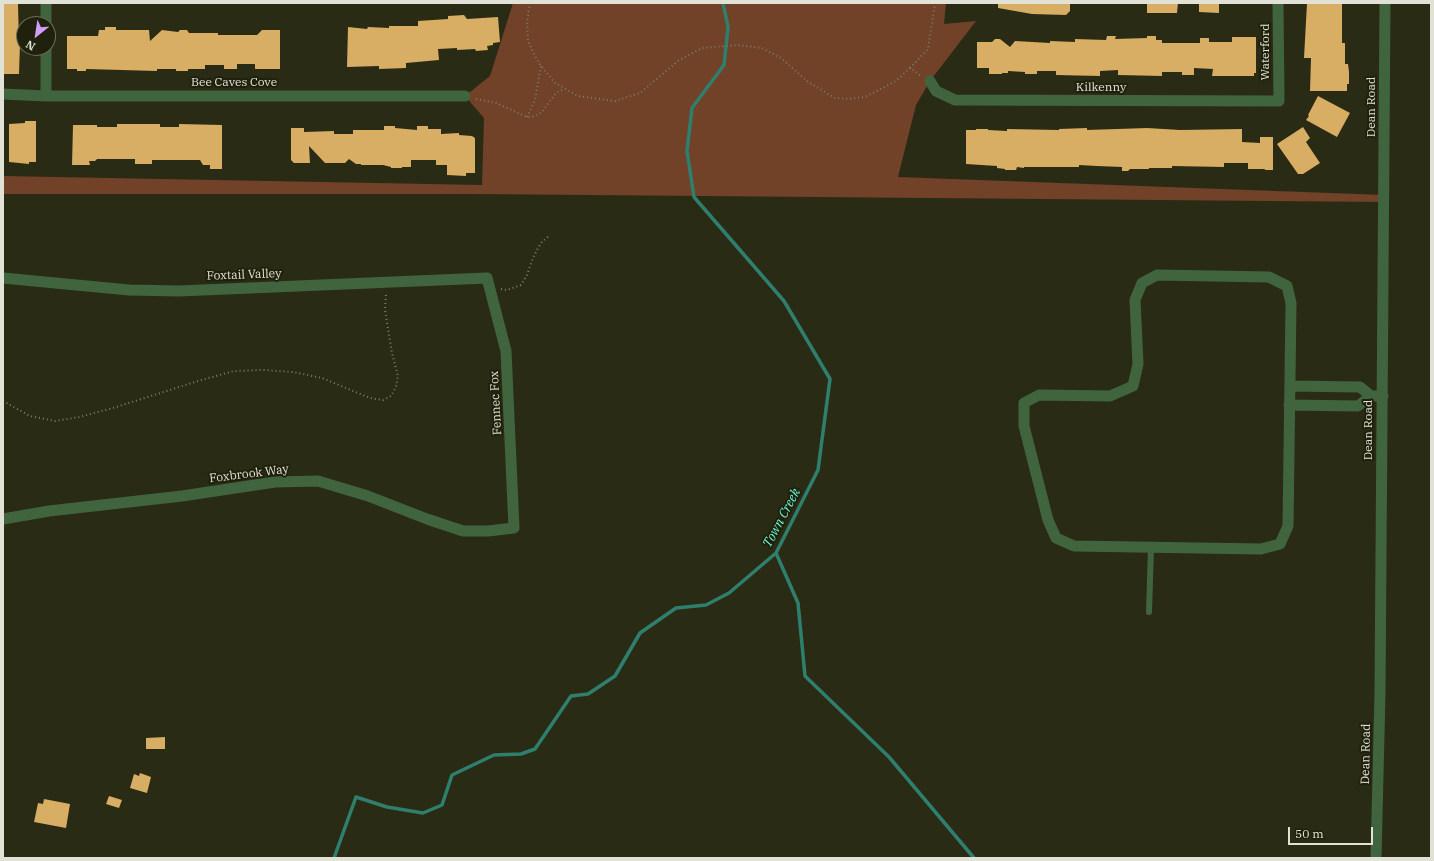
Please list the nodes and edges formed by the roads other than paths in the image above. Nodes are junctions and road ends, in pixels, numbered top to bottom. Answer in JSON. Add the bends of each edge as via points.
{"nodes":[{"id":1,"x":46,"y":3,"type":"edge"},
{"id":2,"x":1278,"y":3,"type":"edge"},
{"id":3,"x":1385,"y":3,"type":"edge"},
{"id":4,"x":46,"y":16,"type":"edge"},
{"id":5,"x":46,"y":56,"type":"edge"},
{"id":6,"x":930,"y":81,"type":"road end"},
{"id":7,"x":3,"y":94,"type":"edge"},
{"id":8,"x":46,"y":96,"type":"junction"},
{"id":9,"x":465,"y":96,"type":"road end"},
{"id":10,"x":1279,"y":101,"type":"joint"},
{"id":11,"x":3,"y":278,"type":"edge"},
{"id":12,"x":488,"y":283,"type":"joint"},
{"id":13,"x":1290,"y":386,"type":"junction"},
{"id":14,"x":1371,"y":396,"type":"junction"},
{"id":15,"x":1383,"y":396,"type":"junction"},
{"id":16,"x":1289,"y":405,"type":"junction"},
{"id":17,"x":3,"y":519,"type":"edge"},
{"id":18,"x":514,"y":528,"type":"joint"},
{"id":19,"x":1151,"y":547,"type":"junction"},
{"id":20,"x":1149,"y":612,"type":"dead end"},
{"id":21,"x":1376,"y":858,"type":"edge"}],
"edges":[{"from":1,"to":4,"type":"street"},
{"from":2,"to":10,"type":"street","name":"Waterford"},
{"from":3,"to":15,"type":"street","name":"Dean Road"},
{"from":5,"to":8,"type":"street"},
{"from":6,"to":10,"type":"street","name":"Kilkenny","via":[[936,91],[955,100]]},
{"from":7,"to":8,"type":"street","name":"Bee Caves Cove"},
{"from":8,"to":9,"type":"street","name":"Bee Caves Cove"},
{"from":11,"to":12,"type":"street","name":"Foxtail Valley","via":[[129,290],[179,291],[386,282]]},
{"from":12,"to":18,"type":"street","name":"Fennec Fox","via":[[506,351]]},
{"from":13,"to":14,"type":"street","via":[[1360,387]]},
{"from":13,"to":16,"type":"street"},
{"from":13,"to":19,"type":"street","via":[[1291,303],[1287,286],[1269,277],[1157,276],[1142,283],[1135,300],[1138,364],[1133,386],[1110,396],[1039,395],[1024,403],[1024,426],[1048,520],[1056,538],[1074,546]]},
{"from":14,"to":15,"type":"street"},
{"from":14,"to":16,"type":"street","via":[[1358,406]]},
{"from":15,"to":21,"type":"street","name":"Dean Road"},
{"from":16,"to":19,"type":"street","via":[[1288,526],[1280,544],[1261,549]]},
{"from":17,"to":18,"type":"street","name":"Foxbrook Way","via":[[275,482],[318,481],[463,530]]},
{"from":19,"to":20,"type":"lane"}]}
